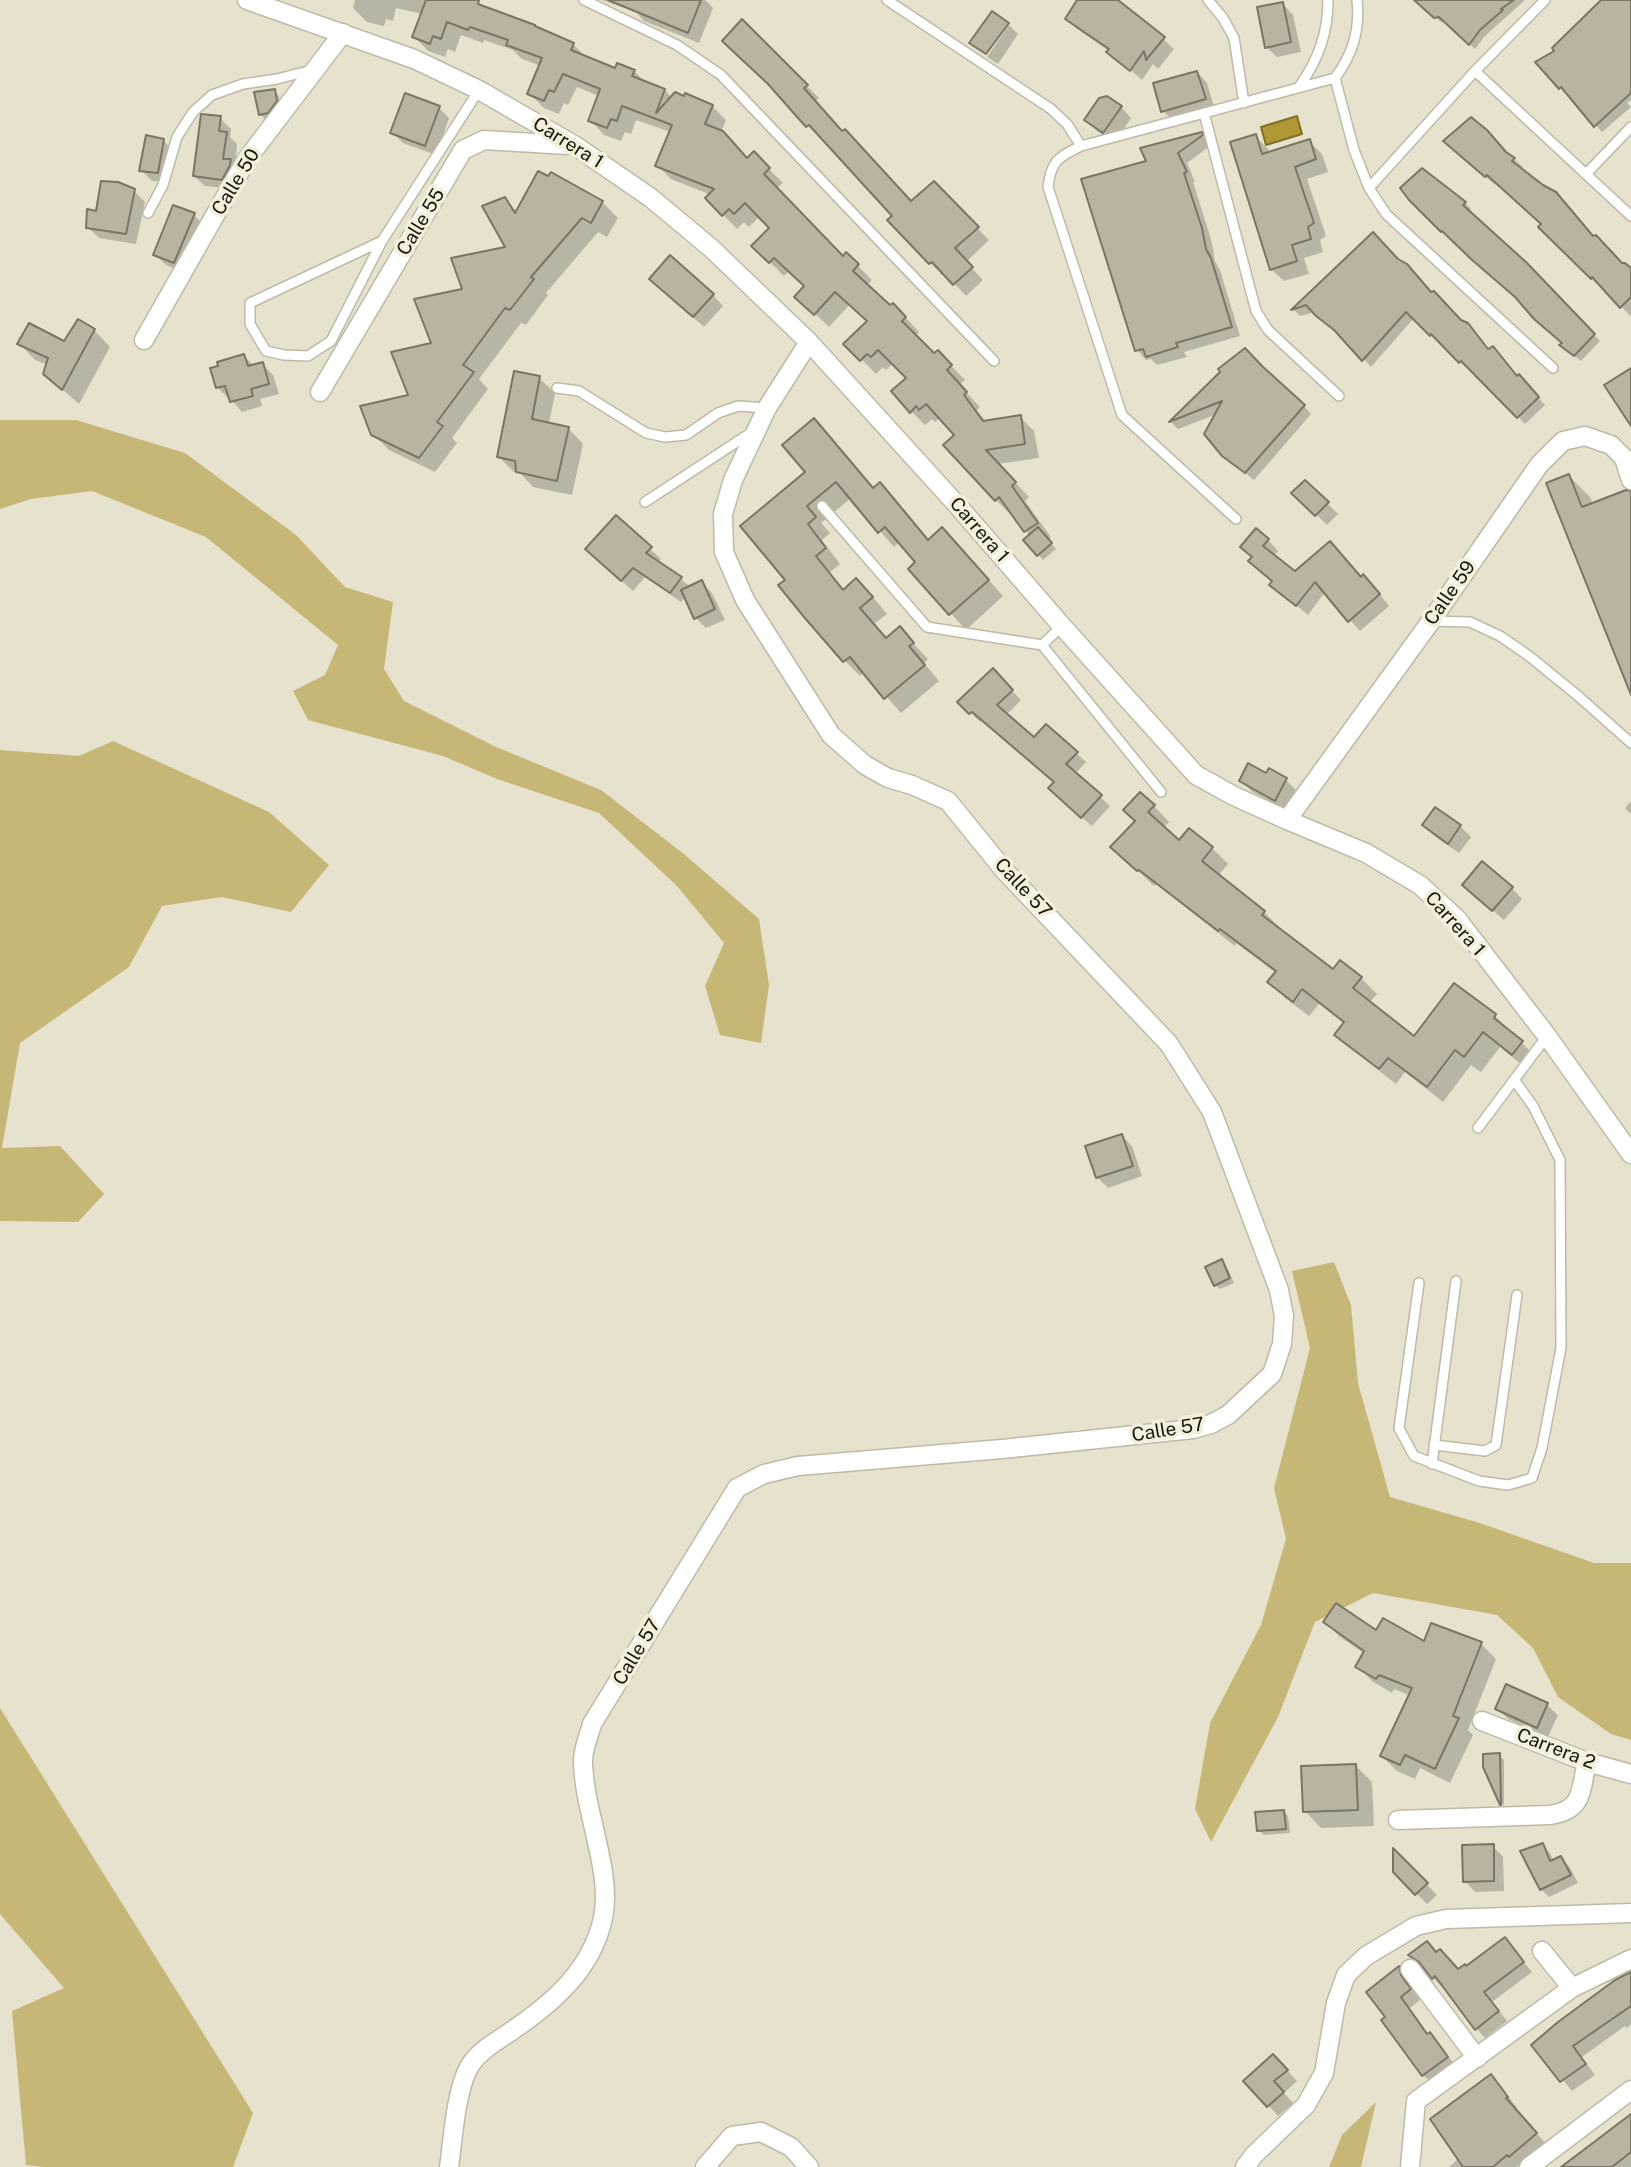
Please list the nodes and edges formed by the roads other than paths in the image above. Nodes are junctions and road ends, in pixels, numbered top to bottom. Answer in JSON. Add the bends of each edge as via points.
{"nodes":[{"id":1,"x":247,"y":0,"type":"edge"},
{"id":2,"x":584,"y":0,"type":"edge"},
{"id":3,"x":887,"y":0,"type":"edge"},
{"id":4,"x":1208,"y":0,"type":"edge"},
{"id":5,"x":1328,"y":0,"type":"edge"},
{"id":6,"x":1357,"y":0,"type":"edge"},
{"id":7,"x":1545,"y":0,"type":"edge"},
{"id":8,"x":343,"y":33,"type":"junction"},
{"id":9,"x":316,"y":69,"type":"junction"},
{"id":10,"x":1475,"y":71,"type":"junction"},
{"id":11,"x":1335,"y":78,"type":"junction"},
{"id":12,"x":1299,"y":87,"type":"junction"},
{"id":13,"x":479,"y":90,"type":"junction"},
{"id":14,"x":1244,"y":103,"type":"junction"},
{"id":15,"x":1204,"y":113,"type":"junction"},
{"id":16,"x":1631,"y":127,"type":"edge"},
{"id":17,"x":574,"y":145,"type":"junction"},
{"id":18,"x":1081,"y":146,"type":"junction"},
{"id":19,"x":1586,"y":174,"type":"junction"},
{"id":20,"x":1369,"y":188,"type":"junction"},
{"id":21,"x":148,"y":213,"type":"dead end"},
{"id":22,"x":1631,"y":216,"type":"edge"},
{"id":23,"x":382,"y":241,"type":"junction"},
{"id":24,"x":144,"y":340,"type":"dead end"},
{"id":25,"x":809,"y":342,"type":"junction"},
{"id":26,"x":994,"y":361,"type":"dead end"},
{"id":27,"x":1553,"y":368,"type":"dead end"},
{"id":28,"x":557,"y":388,"type":"dead end"},
{"id":29,"x":320,"y":392,"type":"dead end"},
{"id":30,"x":1339,"y":396,"type":"dead end"},
{"id":31,"x":768,"y":408,"type":"junction"},
{"id":32,"x":758,"y":428,"type":"junction"},
{"id":33,"x":1631,"y":480,"type":"edge"},
{"id":34,"x":645,"y":502,"type":"dead end"},
{"id":35,"x":822,"y":506,"type":"dead end"},
{"id":36,"x":1236,"y":519,"type":"dead end"},
{"id":37,"x":1431,"y":621,"type":"junction"},
{"id":38,"x":1062,"y":626,"type":"junction"},
{"id":39,"x":1042,"y":645,"type":"junction"},
{"id":40,"x":1631,"y":743,"type":"edge"},
{"id":41,"x":1161,"y":792,"type":"dead end"},
{"id":42,"x":1287,"y":820,"type":"junction"},
{"id":43,"x":1547,"y":1036,"type":"junction"},
{"id":44,"x":1515,"y":1081,"type":"junction"},
{"id":45,"x":1478,"y":1128,"type":"dead end"},
{"id":46,"x":1631,"y":1154,"type":"edge"},
{"id":47,"x":1456,"y":1281,"type":"dead end"},
{"id":48,"x":1419,"y":1283,"type":"dead end"},
{"id":49,"x":1517,"y":1295,"type":"dead end"},
{"id":50,"x":1434,"y":1445,"type":"junction"},
{"id":51,"x":1432,"y":1464,"type":"junction"},
{"id":52,"x":1482,"y":1721,"type":"dead end"},
{"id":53,"x":1587,"y":1762,"type":"junction"},
{"id":54,"x":1631,"y":1774,"type":"edge"},
{"id":55,"x":1398,"y":1820,"type":"dead end"},
{"id":56,"x":1631,"y":1913,"type":"edge"},
{"id":57,"x":1542,"y":1951,"type":"dead end"},
{"id":58,"x":1631,"y":1959,"type":"edge"},
{"id":59,"x":1410,"y":1969,"type":"dead end"},
{"id":60,"x":1572,"y":1988,"type":"junction"},
{"id":61,"x":1477,"y":2058,"type":"junction"},
{"id":62,"x":1631,"y":2090,"type":"edge"},
{"id":63,"x":449,"y":2167,"type":"edge"},
{"id":64,"x":705,"y":2167,"type":"edge"},
{"id":65,"x":809,"y":2167,"type":"edge"},
{"id":66,"x":1245,"y":2167,"type":"edge"},
{"id":67,"x":1410,"y":2167,"type":"edge"},
{"id":68,"x":1529,"y":2167,"type":"edge"}],
"edges":[{"from":1,"to":8,"type":"street","name":"Carrera 1"},
{"from":2,"to":26,"type":"lane","via":[[677,45],[722,75]]},
{"from":3,"to":18,"type":"lane","via":[[1051,109]]},
{"from":4,"to":14,"type":"lane","via":[[1234,38]]},
{"from":5,"to":12,"type":"lane","via":[[1323,44]]},
{"from":6,"to":11,"type":"lane","via":[[1355,44]]},
{"from":7,"to":10,"type":"lane"},
{"from":8,"to":9,"type":"street","name":"Calle 50"},
{"from":8,"to":13,"type":"street","name":"Carrera 1"},
{"from":9,"to":21,"type":"lane","via":[[212,94],[177,137],[163,185]]},
{"from":9,"to":24,"type":"street","name":"Calle 50","via":[[247,159]]},
{"from":10,"to":19,"type":"lane"},
{"from":10,"to":20,"type":"lane"},
{"from":11,"to":12,"type":"lane"},
{"from":11,"to":20,"type":"lane"},
{"from":12,"to":14,"type":"lane"},
{"from":13,"to":17,"type":"street","name":"Carrera 1"},
{"from":13,"to":23,"type":"lane"},
{"from":14,"to":15,"type":"lane"},
{"from":15,"to":18,"type":"lane"},
{"from":15,"to":30,"type":"lane","via":[[1256,311],[1268,330]]},
{"from":16,"to":19,"type":"lane"},
{"from":17,"to":25,"type":"street","name":"Carrera 1","via":[[651,198]]},
{"from":17,"to":29,"type":"street","name":"Calle 55","via":[[484,140],[463,150]]},
{"from":18,"to":36,"type":"lane","via":[[1062,155],[1050,169],[1048,187],[1122,415]]},
{"from":19,"to":22,"type":"lane"},
{"from":20,"to":27,"type":"lane","via":[[1386,214]]},
{"from":23,"to":23,"type":"lane","via":[[250,303],[250,324],[267,351],[308,356],[331,341]]},
{"from":25,"to":31,"type":"street","name":"Calle 57"},
{"from":25,"to":38,"type":"street","name":"Carrera 1"},
{"from":28,"to":31,"type":"lane","via":[[579,391],[646,433],[665,437],[686,435],[718,412],[738,406]]},
{"from":31,"to":32,"type":"street","name":"Calle 57"},
{"from":32,"to":34,"type":"lane"},
{"from":32,"to":63,"type":"street","name":"Calle 57","via":[[723,514],[724,552],[745,600],[831,735],[888,778],[948,801],[1004,870],[1169,1044],[1212,1112],[1279,1290],[1284,1316],[1282,1343],[1272,1374],[1228,1415],[1193,1429],[798,1466],[764,1474],[737,1488],[592,1724],[583,1757],[585,1786],[606,1890],[603,1918],[590,1955],[566,1988],[471,2064],[461,2087]]},
{"from":33,"to":37,"type":"street","name":"Calle 59","via":[[1624,458],[1611,445],[1585,436],[1563,442],[1539,465]]},
{"from":35,"to":39,"type":"lane","via":[[927,627]]},
{"from":37,"to":40,"type":"lane","via":[[1470,622],[1500,636]]},
{"from":37,"to":42,"type":"street","name":"Calle 59"},
{"from":38,"to":39,"type":"lane"},
{"from":38,"to":42,"type":"street","name":"Carrera 1","via":[[1196,775]]},
{"from":39,"to":41,"type":"lane"},
{"from":42,"to":43,"type":"street","name":"Carrera 1","via":[[1366,853],[1420,885],[1457,919]]},
{"from":43,"to":44,"type":"lane"},
{"from":43,"to":46,"type":"street","name":"Carrera 1"},
{"from":44,"to":45,"type":"lane"},
{"from":44,"to":51,"type":"lane","via":[[1560,1160],[1561,1348],[1542,1448],[1532,1478],[1508,1485],[1479,1481]]},
{"from":47,"to":50,"type":"lane"},
{"from":48,"to":51,"type":"lane","via":[[1399,1428],[1414,1456]]},
{"from":49,"to":50,"type":"lane","via":[[1496,1446],[1485,1451]]},
{"from":50,"to":51,"type":"lane"},
{"from":52,"to":53,"type":"street","name":"Carrera 2"},
{"from":53,"to":54,"type":"street","name":"Carrera 2"},
{"from":53,"to":55,"type":"street","via":[[1579,1798],[1564,1813]]},
{"from":56,"to":66,"type":"street","via":[[1447,1919],[1416,1926],[1366,1956],[1346,1975],[1336,2003],[1324,2073],[1306,2105]]},
{"from":57,"to":60,"type":"street"},
{"from":58,"to":60,"type":"street"},
{"from":59,"to":61,"type":"street"},
{"from":60,"to":61,"type":"street"},
{"from":61,"to":67,"type":"street","via":[[1416,2101]]},
{"from":62,"to":68,"type":"street"},
{"from":64,"to":65,"type":"street","via":[[732,2136],[761,2132],[791,2147]]}]}
